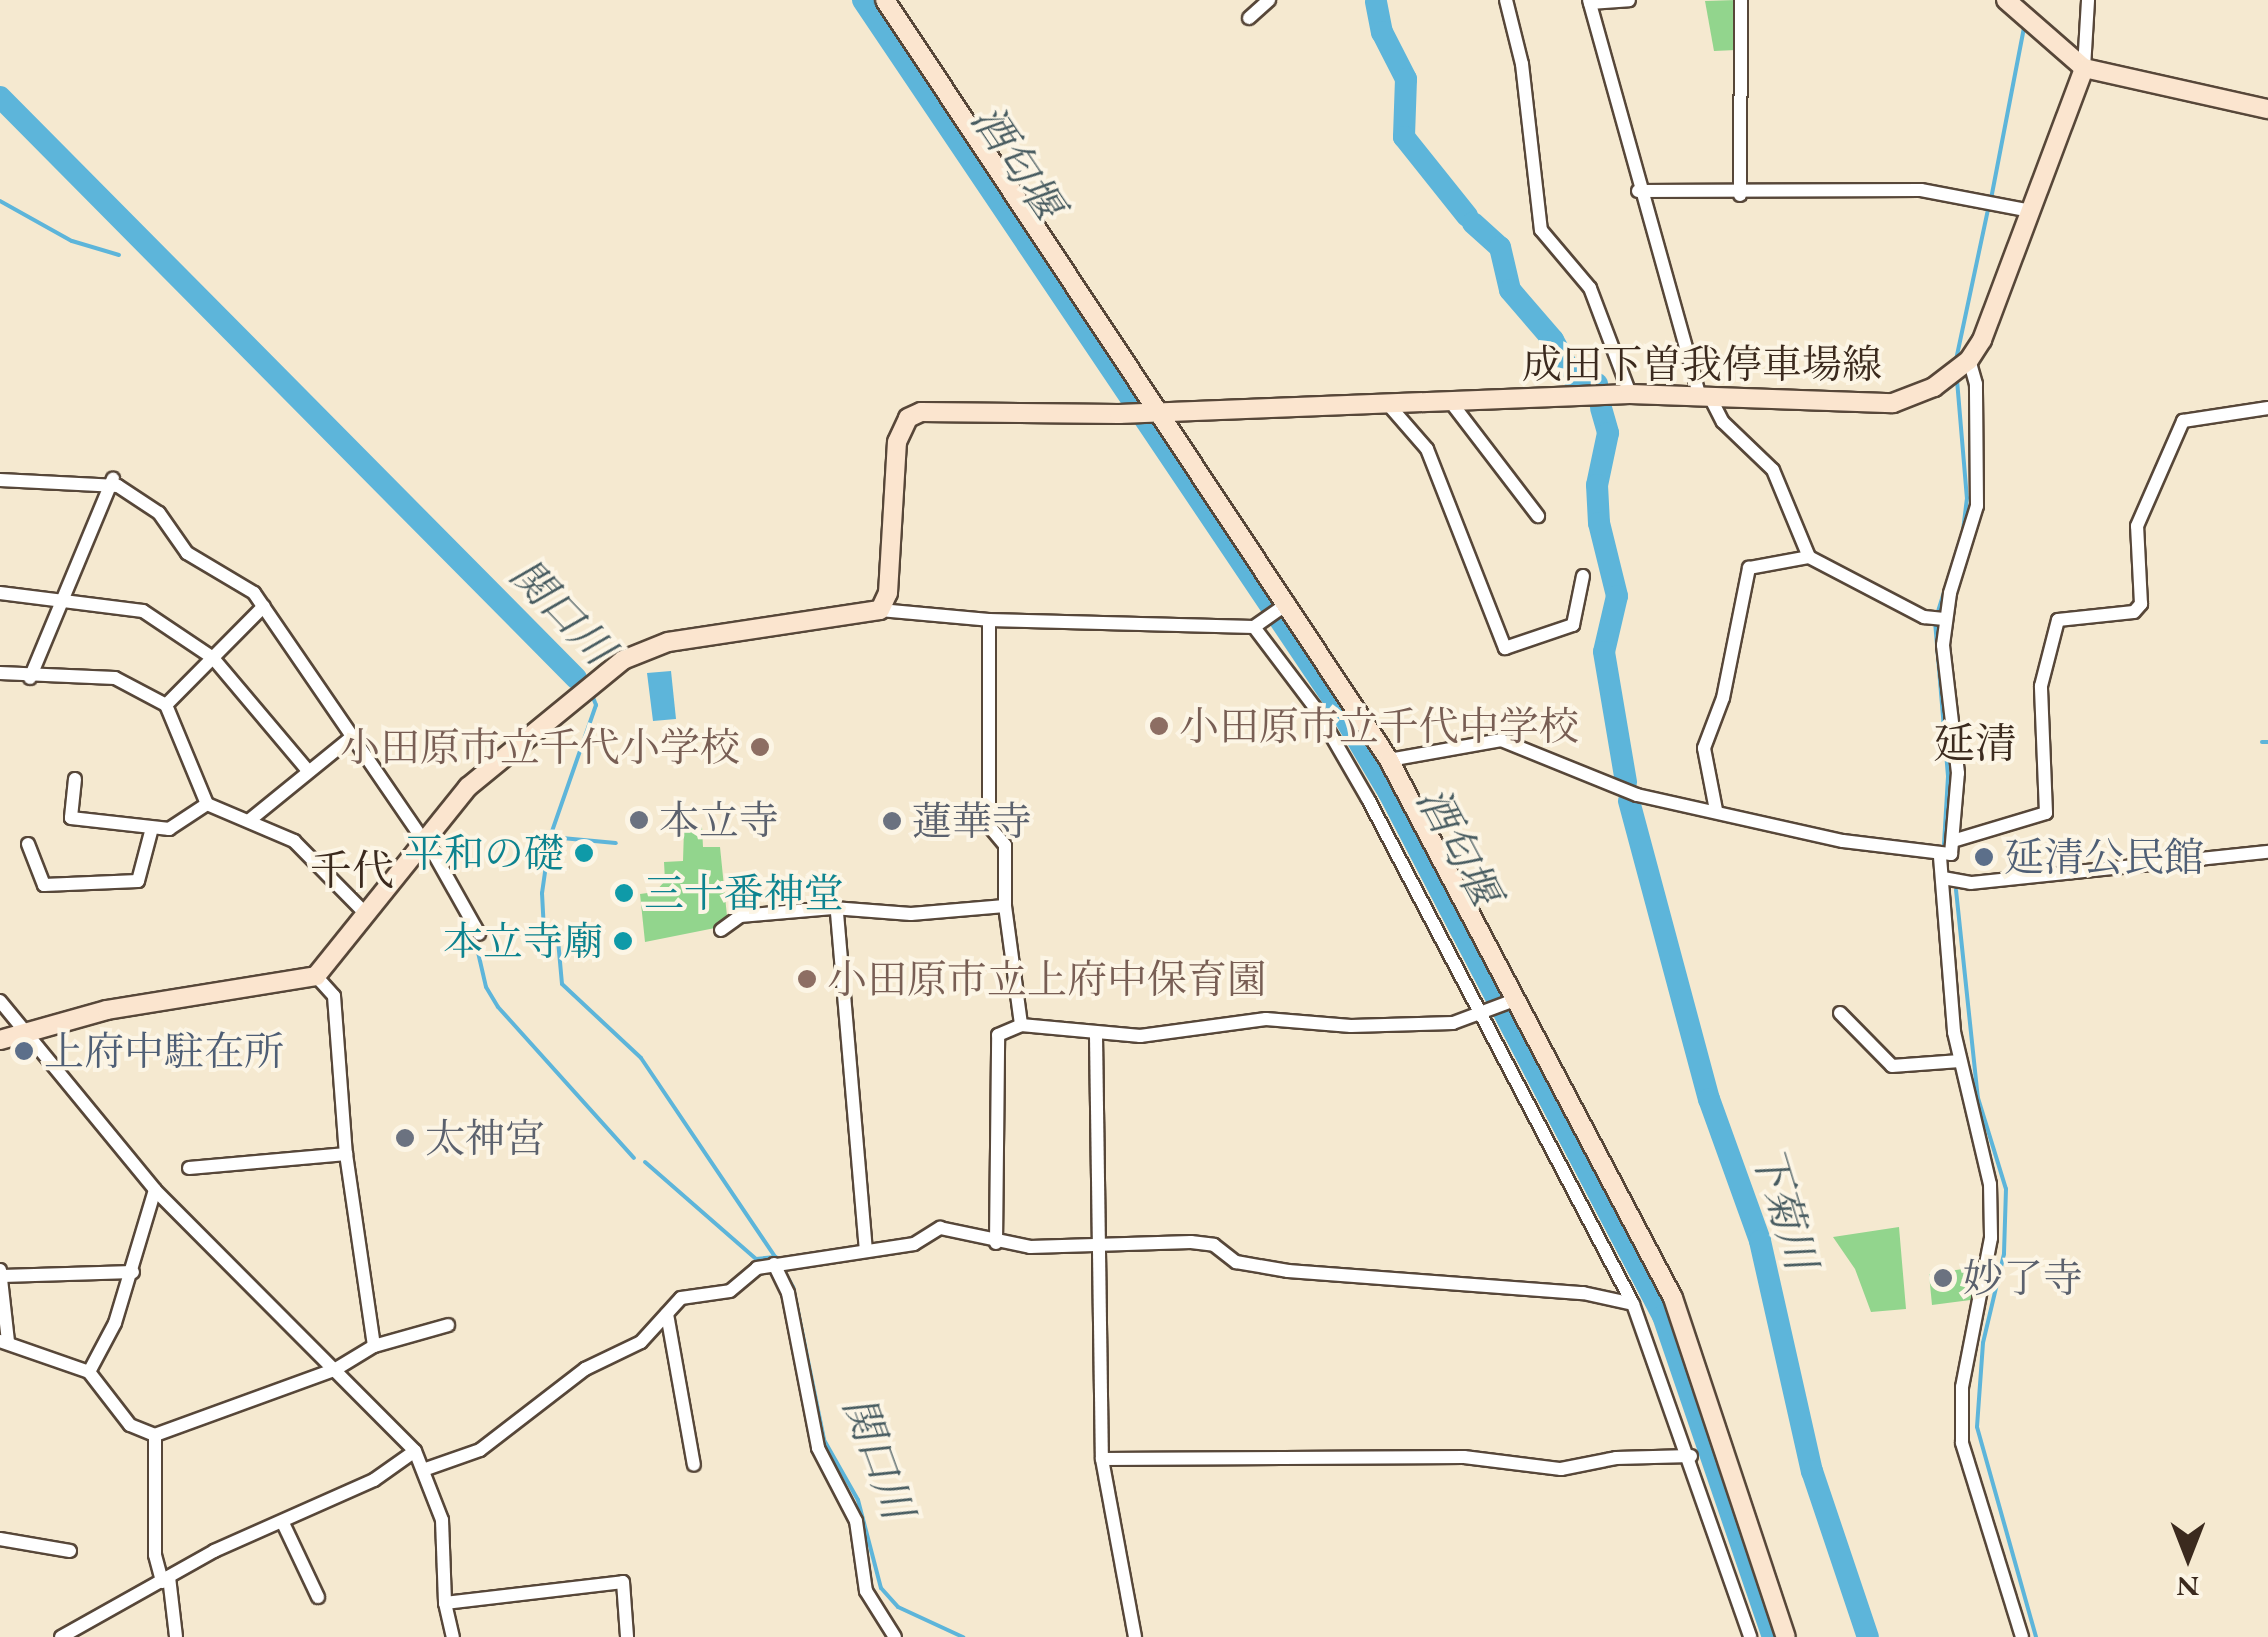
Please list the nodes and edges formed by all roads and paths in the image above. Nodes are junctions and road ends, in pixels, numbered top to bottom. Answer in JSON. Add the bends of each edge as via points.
{"nodes":[{"id":1,"x":885,"y":0,"type":"edge"},
{"id":2,"x":1268,"y":0,"type":"edge"},
{"id":3,"x":1506,"y":0,"type":"edge"},
{"id":4,"x":1629,"y":0,"type":"edge"},
{"id":5,"x":1742,"y":0,"type":"edge"},
{"id":6,"x":2006,"y":0,"type":"edge"},
{"id":7,"x":2088,"y":0,"type":"edge"},
{"id":8,"x":1590,"y":2,"type":"edge"},
{"id":9,"x":1249,"y":18,"type":"dead end"},
{"id":10,"x":2084,"y":68,"type":"junction"},
{"id":11,"x":2268,"y":109,"type":"edge"},
{"id":12,"x":1638,"y":192,"type":"junction"},
{"id":13,"x":1740,"y":195,"type":"junction"},
{"id":14,"x":2031,"y":212,"type":"junction"},
{"id":15,"x":1969,"y":360,"type":"junction"},
{"id":16,"x":1630,"y":394,"type":"junction"},
{"id":17,"x":1704,"y":395,"type":"junction"},
{"id":18,"x":1450,"y":400,"type":"junction"},
{"id":19,"x":1387,"y":403,"type":"junction"},
{"id":20,"x":2268,"y":408,"type":"edge"},
{"id":21,"x":1159,"y":412,"type":"junction"},
{"id":22,"x":0,"y":480,"type":"edge"},
{"id":23,"x":111,"y":481,"type":"junction"},
{"id":24,"x":1538,"y":516,"type":"dead end"},
{"id":25,"x":1809,"y":558,"type":"junction"},
{"id":26,"x":1583,"y":576,"type":"dead end"},
{"id":27,"x":0,"y":593,"type":"edge"},
{"id":28,"x":1288,"y":603,"type":"junction"},
{"id":29,"x":61,"y":604,"type":"junction"},
{"id":30,"x":264,"y":606,"type":"junction"},
{"id":31,"x":880,"y":610,"type":"junction"},
{"id":32,"x":1938,"y":618,"type":"junction"},
{"id":33,"x":989,"y":620,"type":"junction"},
{"id":34,"x":1258,"y":623,"type":"junction"},
{"id":35,"x":213,"y":658,"type":"junction"},
{"id":36,"x":0,"y":674,"type":"edge"},
{"id":37,"x":30,"y":678,"type":"junction"},
{"id":38,"x":166,"y":705,"type":"junction"},
{"id":39,"x":353,"y":736,"type":"junction"},
{"id":40,"x":1388,"y":760,"type":"junction"},
{"id":41,"x":308,"y":771,"type":"junction"},
{"id":42,"x":75,"y":780,"type":"dead end"},
{"id":43,"x":207,"y":804,"type":"junction"},
{"id":44,"x":1716,"y":810,"type":"junction"},
{"id":45,"x":251,"y":819,"type":"junction"},
{"id":46,"x":152,"y":828,"type":"junction"},
{"id":47,"x":424,"y":839,"type":"junction"},
{"id":48,"x":1956,"y":840,"type":"junction"},
{"id":49,"x":28,"y":844,"type":"dead end"},
{"id":50,"x":2268,"y":852,"type":"edge"},
{"id":51,"x":1940,"y":857,"type":"junction"},
{"id":52,"x":1943,"y":878,"type":"junction"},
{"id":53,"x":1005,"y":906,"type":"junction"},
{"id":54,"x":364,"y":912,"type":"junction"},
{"id":55,"x":837,"y":913,"type":"junction"},
{"id":56,"x":722,"y":930,"type":"dead end"},
{"id":57,"x":479,"y":934,"type":"dead end"},
{"id":58,"x":316,"y":976,"type":"junction"},
{"id":59,"x":1514,"y":1000,"type":"junction"},
{"id":60,"x":0,"y":1001,"type":"edge"},
{"id":61,"x":1840,"y":1013,"type":"dead end"},
{"id":62,"x":1482,"y":1016,"type":"junction"},
{"id":63,"x":1021,"y":1025,"type":"junction"},
{"id":64,"x":26,"y":1030,"type":"junction"},
{"id":65,"x":1096,"y":1036,"type":"junction"},
{"id":66,"x":0,"y":1040,"type":"edge"},
{"id":67,"x":1960,"y":1061,"type":"junction"},
{"id":68,"x":346,"y":1154,"type":"junction"},
{"id":69,"x":189,"y":1168,"type":"dead end"},
{"id":70,"x":155,"y":1190,"type":"junction"},
{"id":71,"x":996,"y":1243,"type":"junction"},
{"id":72,"x":1095,"y":1248,"type":"junction"},
{"id":73,"x":866,"y":1251,"type":"junction"},
{"id":74,"x":779,"y":1263,"type":"junction"},
{"id":75,"x":133,"y":1272,"type":"junction"},
{"id":76,"x":1,"y":1273,"type":"edge"},
{"id":77,"x":1633,"y":1304,"type":"junction"},
{"id":78,"x":667,"y":1314,"type":"junction"},
{"id":79,"x":448,"y":1326,"type":"dead end"},
{"id":80,"x":4,"y":1341,"type":"edge"},
{"id":81,"x":374,"y":1346,"type":"junction"},
{"id":82,"x":336,"y":1370,"type":"junction"},
{"id":83,"x":89,"y":1372,"type":"junction"},
{"id":84,"x":155,"y":1436,"type":"junction"},
{"id":85,"x":415,"y":1450,"type":"junction"},
{"id":86,"x":1691,"y":1456,"type":"junction"},
{"id":87,"x":1102,"y":1459,"type":"junction"},
{"id":88,"x":694,"y":1465,"type":"dead end"},
{"id":89,"x":426,"y":1469,"type":"junction"},
{"id":90,"x":283,"y":1523,"type":"junction"},
{"id":91,"x":0,"y":1539,"type":"edge"},
{"id":92,"x":70,"y":1551,"type":"dead end"},
{"id":93,"x":165,"y":1580,"type":"junction"},
{"id":94,"x":318,"y":1597,"type":"dead end"},
{"id":95,"x":444,"y":1603,"type":"junction"},
{"id":96,"x":67,"y":1635,"type":"edge"},
{"id":97,"x":176,"y":1637,"type":"edge"},
{"id":98,"x":453,"y":1637,"type":"edge"},
{"id":99,"x":628,"y":1637,"type":"edge"},
{"id":100,"x":895,"y":1637,"type":"edge"},
{"id":101,"x":1135,"y":1637,"type":"edge"},
{"id":102,"x":1750,"y":1637,"type":"edge"},
{"id":103,"x":1786,"y":1637,"type":"edge"},
{"id":104,"x":2022,"y":1637,"type":"edge"}],
"edges":[{"from":1,"to":21,"type":"main road"},
{"from":2,"to":9,"type":"street"},
{"from":3,"to":16,"type":"street","via":[[1522,64],[1541,230],[1590,288]]},
{"from":4,"to":8,"type":"street"},
{"from":5,"to":13,"type":"street"},
{"from":6,"to":10,"type":"main road"},
{"from":7,"to":10,"type":"street"},
{"from":8,"to":12,"type":"street","via":[[1637,157]]},
{"from":10,"to":11,"type":"main road"},
{"from":10,"to":14,"type":"main road","name":"成田下曽我停車場線"},
{"from":12,"to":13,"type":"street"},
{"from":12,"to":17,"type":"street"},
{"from":13,"to":14,"type":"street","via":[[1920,190]]},
{"from":14,"to":15,"type":"main road","name":"成田下曽我停車場線"},
{"from":15,"to":17,"type":"main road","name":"成田下曽我停車場線","via":[[1950,377],[1893,402]]},
{"from":15,"to":32,"type":"street","via":[[1976,384],[1976,506]]},
{"from":16,"to":17,"type":"main road","name":"成田下曽我停車場線"},
{"from":16,"to":18,"type":"main road","name":"成田下曽我停車場線"},
{"from":17,"to":25,"type":"street","via":[[1774,470]]},
{"from":18,"to":19,"type":"main road","name":"成田下曽我停車場線"},
{"from":18,"to":24,"type":"street"},
{"from":19,"to":21,"type":"main road","name":"成田下曽我停車場線"},
{"from":19,"to":26,"type":"street","via":[[1427,449],[1505,648],[1573,625]]},
{"from":20,"to":48,"type":"street","via":[[2183,420],[2137,526],[2141,604],[2134,612],[2058,620],[2042,686],[2046,812]]},
{"from":21,"to":28,"type":"main road"},
{"from":21,"to":31,"type":"main road","name":"成田下曽我停車場線","via":[[921,412],[908,418],[897,442],[888,594]]},
{"from":22,"to":23,"type":"street"},
{"from":23,"to":29,"type":"street"},
{"from":23,"to":30,"type":"street","via":[[159,513],[187,553],[254,592]]},
{"from":25,"to":32,"type":"street"},
{"from":25,"to":44,"type":"street","via":[[1749,568],[1723,698],[1704,748]]},
{"from":27,"to":29,"type":"street"},
{"from":28,"to":34,"type":"street"},
{"from":28,"to":40,"type":"main road"},
{"from":29,"to":35,"type":"street","via":[[143,612]]},
{"from":29,"to":37,"type":"street"},
{"from":30,"to":35,"type":"street"},
{"from":30,"to":39,"type":"street"},
{"from":31,"to":33,"type":"street"},
{"from":31,"to":47,"type":"main road","via":[[668,642],[623,660],[468,788]]},
{"from":32,"to":48,"type":"street","via":[[1958,772]]},
{"from":33,"to":34,"type":"street"},
{"from":33,"to":53,"type":"street","via":[[989,826],[1005,844]]},
{"from":34,"to":62,"type":"street","via":[[1368,798]]},
{"from":35,"to":38,"type":"street"},
{"from":35,"to":41,"type":"street"},
{"from":36,"to":37,"type":"street"},
{"from":37,"to":38,"type":"street","via":[[115,678]]},
{"from":38,"to":43,"type":"street"},
{"from":39,"to":41,"type":"street"},
{"from":39,"to":47,"type":"street"},
{"from":40,"to":44,"type":"street","via":[[1501,740],[1636,795]]},
{"from":40,"to":59,"type":"main road"},
{"from":41,"to":45,"type":"street"},
{"from":42,"to":46,"type":"street","via":[[72,818]]},
{"from":43,"to":45,"type":"street"},
{"from":43,"to":46,"type":"street","via":[[170,830]]},
{"from":44,"to":51,"type":"street"},
{"from":45,"to":54,"type":"street","via":[[294,841]]},
{"from":46,"to":49,"type":"street","via":[[138,881],[44,885]]},
{"from":47,"to":54,"type":"main road"},
{"from":47,"to":57,"type":"street"},
{"from":48,"to":51,"type":"street","via":[[1951,854]]},
{"from":50,"to":52,"type":"street","via":[[1971,882]]},
{"from":51,"to":52,"type":"street"},
{"from":52,"to":67,"type":"street"},
{"from":53,"to":55,"type":"street"},
{"from":53,"to":63,"type":"street"},
{"from":54,"to":58,"type":"main road"},
{"from":55,"to":56,"type":"street","via":[[833,908],[740,916]]},
{"from":55,"to":73,"type":"street"},
{"from":58,"to":64,"type":"main road"},
{"from":58,"to":68,"type":"street","via":[[334,996]]},
{"from":59,"to":62,"type":"street"},
{"from":59,"to":103,"type":"main road","via":[[1673,1298]]},
{"from":60,"to":64,"type":"street"},
{"from":61,"to":67,"type":"street","via":[[1892,1066]]},
{"from":62,"to":65,"type":"street","via":[[1351,1026],[1266,1019]]},
{"from":62,"to":77,"type":"street"},
{"from":63,"to":65,"type":"street"},
{"from":63,"to":71,"type":"street","via":[[998,1036]]},
{"from":64,"to":66,"type":"main road"},
{"from":64,"to":70,"type":"street"},
{"from":65,"to":72,"type":"street"},
{"from":67,"to":104,"type":"street","via":[[1990,1184],[1991,1238],[1962,1387],[1964,1466]]},
{"from":68,"to":69,"type":"street"},
{"from":68,"to":81,"type":"street"},
{"from":70,"to":75,"type":"street"},
{"from":70,"to":82,"type":"street"},
{"from":71,"to":72,"type":"street"},
{"from":71,"to":73,"type":"street","via":[[940,1228],[914,1244]]},
{"from":72,"to":77,"type":"street","via":[[1191,1242],[1214,1245],[1236,1262],[1288,1270],[1583,1293]]},
{"from":72,"to":87,"type":"street"},
{"from":73,"to":74,"type":"street"},
{"from":74,"to":78,"type":"street","via":[[730,1291],[681,1298]]},
{"from":74,"to":100,"type":"street","via":[[818,1448],[856,1521],[866,1591]]},
{"from":75,"to":76,"type":"street"},
{"from":75,"to":83,"type":"street"},
{"from":76,"to":80,"type":"street"},
{"from":77,"to":86,"type":"street"},
{"from":78,"to":88,"type":"street"},
{"from":78,"to":89,"type":"street","via":[[641,1342],[585,1369],[480,1450]]},
{"from":79,"to":81,"type":"street"},
{"from":80,"to":83,"type":"street"},
{"from":81,"to":82,"type":"street"},
{"from":82,"to":84,"type":"street"},
{"from":82,"to":85,"type":"street"},
{"from":83,"to":84,"type":"street","via":[[130,1425]]},
{"from":84,"to":93,"type":"street","via":[[155,1555]]},
{"from":85,"to":89,"type":"street"},
{"from":85,"to":90,"type":"street","via":[[374,1480]]},
{"from":86,"to":87,"type":"street","via":[[1616,1458],[1561,1469],[1464,1456]]},
{"from":86,"to":102,"type":"street"},
{"from":87,"to":101,"type":"street"},
{"from":89,"to":95,"type":"street","via":[[446,1539]]},
{"from":90,"to":93,"type":"street"},
{"from":90,"to":94,"type":"street"},
{"from":91,"to":92,"type":"street"},
{"from":93,"to":96,"type":"street"},
{"from":93,"to":97,"type":"street"},
{"from":95,"to":98,"type":"street"},
{"from":95,"to":99,"type":"street","via":[[622,1582]]}]}
